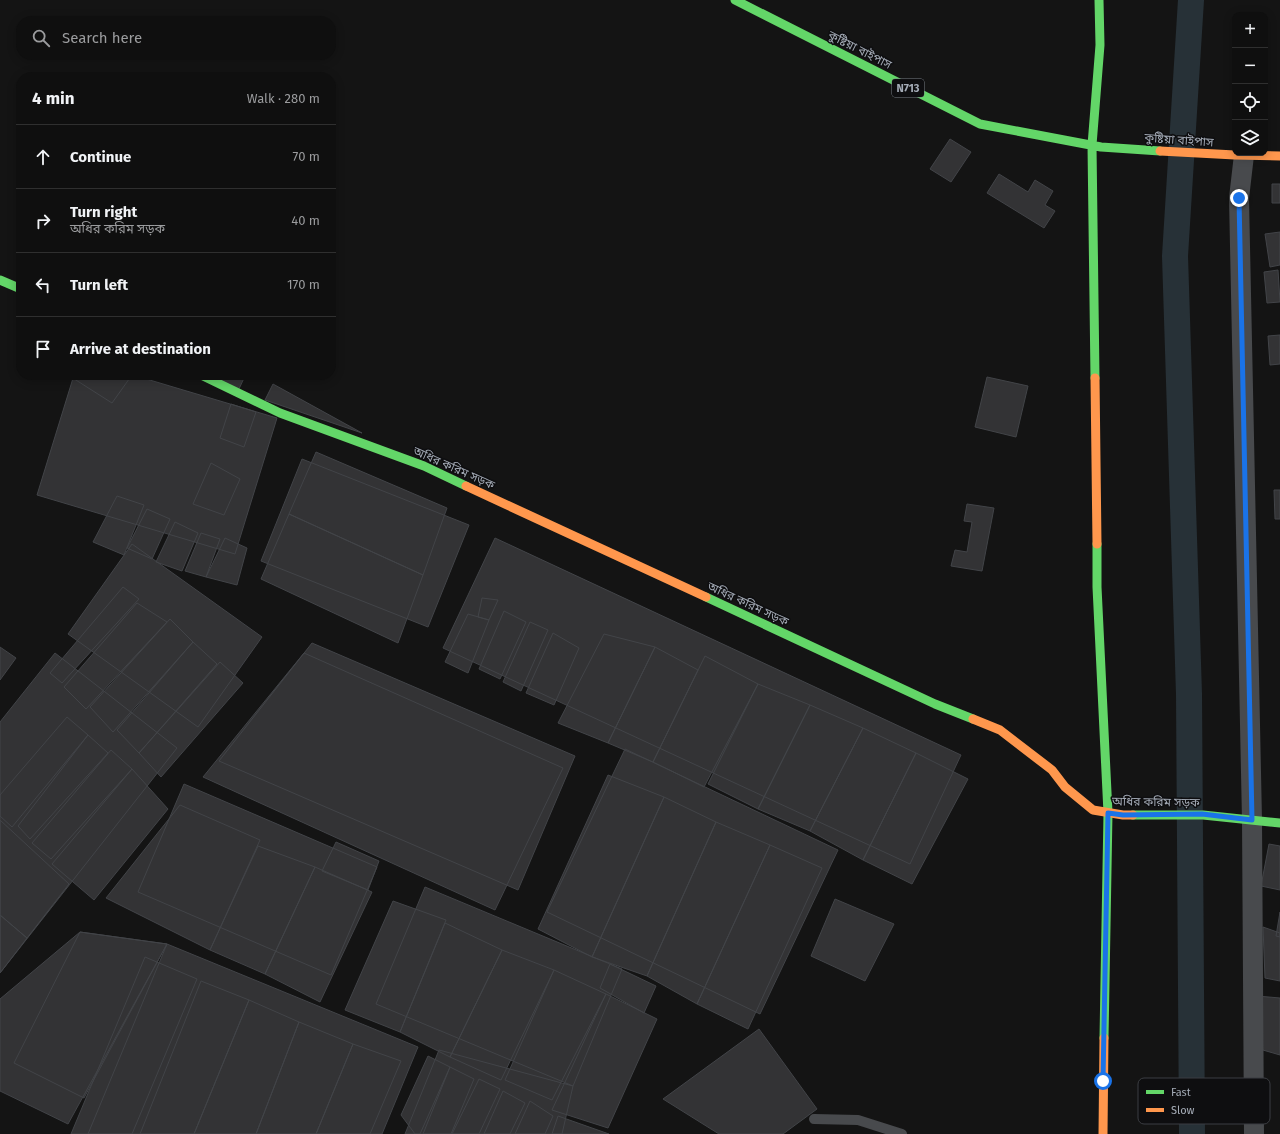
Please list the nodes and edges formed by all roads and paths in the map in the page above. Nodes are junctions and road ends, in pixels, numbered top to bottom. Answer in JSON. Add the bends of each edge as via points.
{"nodes":[{"id":1,"x":735,"y":0,"type":"edge"},
{"id":2,"x":1099,"y":0,"type":"edge"},
{"id":3,"x":1092,"y":145,"type":"junction"},
{"id":4,"x":1232,"y":155,"type":"edge"},
{"id":5,"x":1240,"y":156,"type":"edge"},
{"id":6,"x":1268,"y":156,"type":"edge"},
{"id":7,"x":1280,"y":156,"type":"edge"},
{"id":8,"x":0,"y":280,"type":"edge"},
{"id":9,"x":16,"y":287,"type":"edge"},
{"id":10,"x":211,"y":380,"type":"edge"},
{"id":11,"x":1108,"y":813,"type":"junction"},
{"id":12,"x":1252,"y":820,"type":"junction"},
{"id":13,"x":1280,"y":823,"type":"edge"},
{"id":14,"x":1254,"y":1078,"type":"edge"},
{"id":15,"x":814,"y":1119,"type":"dead end"},
{"id":16,"x":1254,"y":1124,"type":"edge"},
{"id":17,"x":902,"y":1134,"type":"edge"},
{"id":18,"x":1103,"y":1134,"type":"edge"},
{"id":19,"x":1254,"y":1134,"type":"edge"}],
"edges":[{"from":1,"to":3,"type":"main road","name":"কুষ্টিয়া বাইপাস","number":"N713","via":[[980,124]]},
{"from":2,"to":3,"type":"main road","via":[[1100,45]]},
{"from":3,"to":4,"type":"main road","name":"কুষ্টিয়া বাইপাস"},
{"from":3,"to":11,"type":"main road","via":[[1097,587]]},
{"from":5,"to":12,"type":"street"},
{"from":6,"to":7,"type":"main road","name":"কুষ্টিয়া বাইপাস"},
{"from":8,"to":9,"type":"main road"},
{"from":10,"to":11,"type":"main road","name":"অধির করিম সড়ক","via":[[280,413],[424,466],[935,704],[1000,730],[1052,770],[1077,798],[1093,810]]},
{"from":11,"to":12,"type":"main road","name":"অধির করিম সড়ক","via":[[1202,814]]},
{"from":11,"to":18,"type":"main road"},
{"from":12,"to":13,"type":"main road","name":"অধির করিম সড়ক"},
{"from":12,"to":14,"type":"street"},
{"from":15,"to":17,"type":"lane","via":[[858,1120]]},
{"from":16,"to":19,"type":"street"}]}
